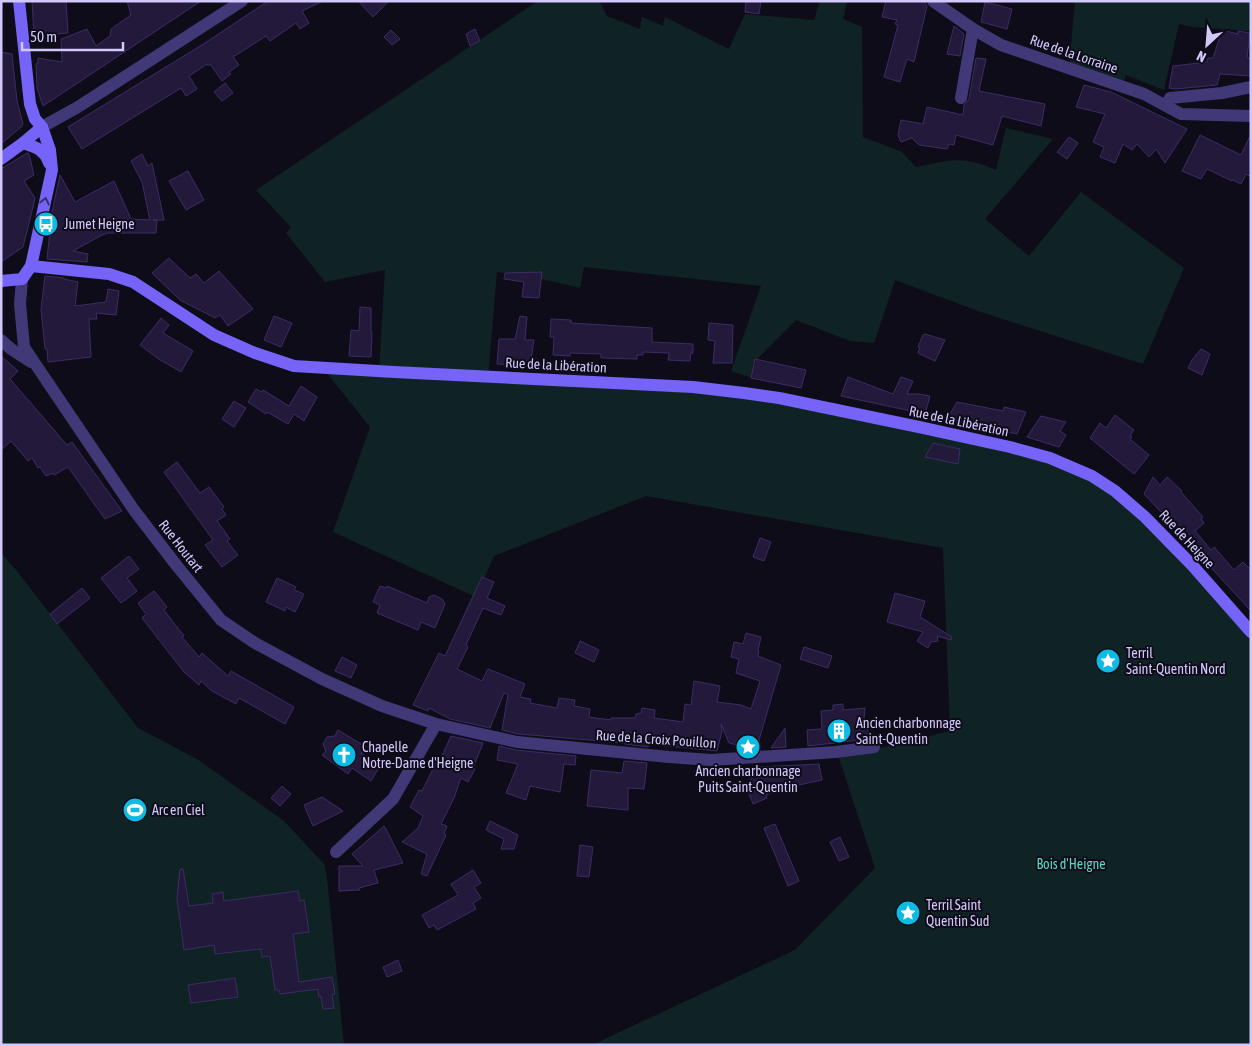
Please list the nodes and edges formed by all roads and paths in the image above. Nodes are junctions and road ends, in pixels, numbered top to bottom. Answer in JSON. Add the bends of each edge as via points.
{"nodes":[{"id":1,"x":19,"y":1,"type":"edge"},
{"id":2,"x":242,"y":1,"type":"edge"},
{"id":3,"x":933,"y":1,"type":"edge"},
{"id":4,"x":973,"y":29,"type":"junction"},
{"id":5,"x":1251,"y":88,"type":"edge"},
{"id":6,"x":961,"y":98,"type":"dead end"},
{"id":7,"x":1166,"y":106,"type":"junction"},
{"id":8,"x":1251,"y":116,"type":"edge"},
{"id":9,"x":42,"y":127,"type":"junction"},
{"id":10,"x":23,"y":143,"type":"junction"},
{"id":11,"x":1,"y":159,"type":"edge"},
{"id":12,"x":52,"y":170,"type":"junction"},
{"id":13,"x":31,"y":266,"type":"junction"},
{"id":14,"x":22,"y":279,"type":"junction"},
{"id":15,"x":1,"y":281,"type":"edge"},
{"id":16,"x":1,"y":340,"type":"edge"},
{"id":17,"x":36,"y":365,"type":"junction"},
{"id":18,"x":1092,"y":476,"type":"joint"},
{"id":19,"x":1251,"y":632,"type":"edge"},
{"id":20,"x":436,"y":724,"type":"junction"},
{"id":21,"x":874,"y":747,"type":"dead end"},
{"id":22,"x":336,"y":852,"type":"dead end"}],
"edges":[{"from":1,"to":9,"type":"street","via":[[30,104]]},
{"from":2,"to":9,"type":"street","via":[[78,108]]},
{"from":3,"to":4,"type":"street","name":"Rue de la Lorraine"},
{"from":4,"to":6,"type":"street"},
{"from":4,"to":7,"type":"street","name":"Rue de la Lorraine","via":[[1001,45],[1144,94]]},
{"from":5,"to":7,"type":"street","via":[[1170,98]]},
{"from":7,"to":8,"type":"street","name":"Rue de la Lorraine","via":[[1181,114]]},
{"from":9,"to":10,"type":"street"},
{"from":9,"to":12,"type":"street","via":[[50,150]]},
{"from":10,"to":11,"type":"street"},
{"from":10,"to":12,"type":"street","via":[[47,154]]},
{"from":13,"to":12,"type":"street","one_way":true},
{"from":13,"to":14,"type":"street"},
{"from":13,"to":18,"type":"street","name":"Rue de la Libération","via":[[109,274],[133,282],[214,335],[294,366],[692,387],[744,393],[1010,447],[1050,458]]},
{"from":14,"to":15,"type":"street"},
{"from":14,"to":17,"type":"street","name":"Rue Houtart","via":[[20,304],[24,346]]},
{"from":16,"to":17,"type":"street"},
{"from":17,"to":20,"type":"street","name":"Rue Houtart","via":[[134,510],[221,620],[255,643],[322,679],[382,706]]},
{"from":18,"to":19,"type":"street","name":"Rue de Heigne","via":[[1145,517]]},
{"from":20,"to":21,"type":"street","name":"Rue de la Croix Pouillon","via":[[517,742],[711,760]]},
{"from":20,"to":22,"type":"street","via":[[393,799]]}]}
